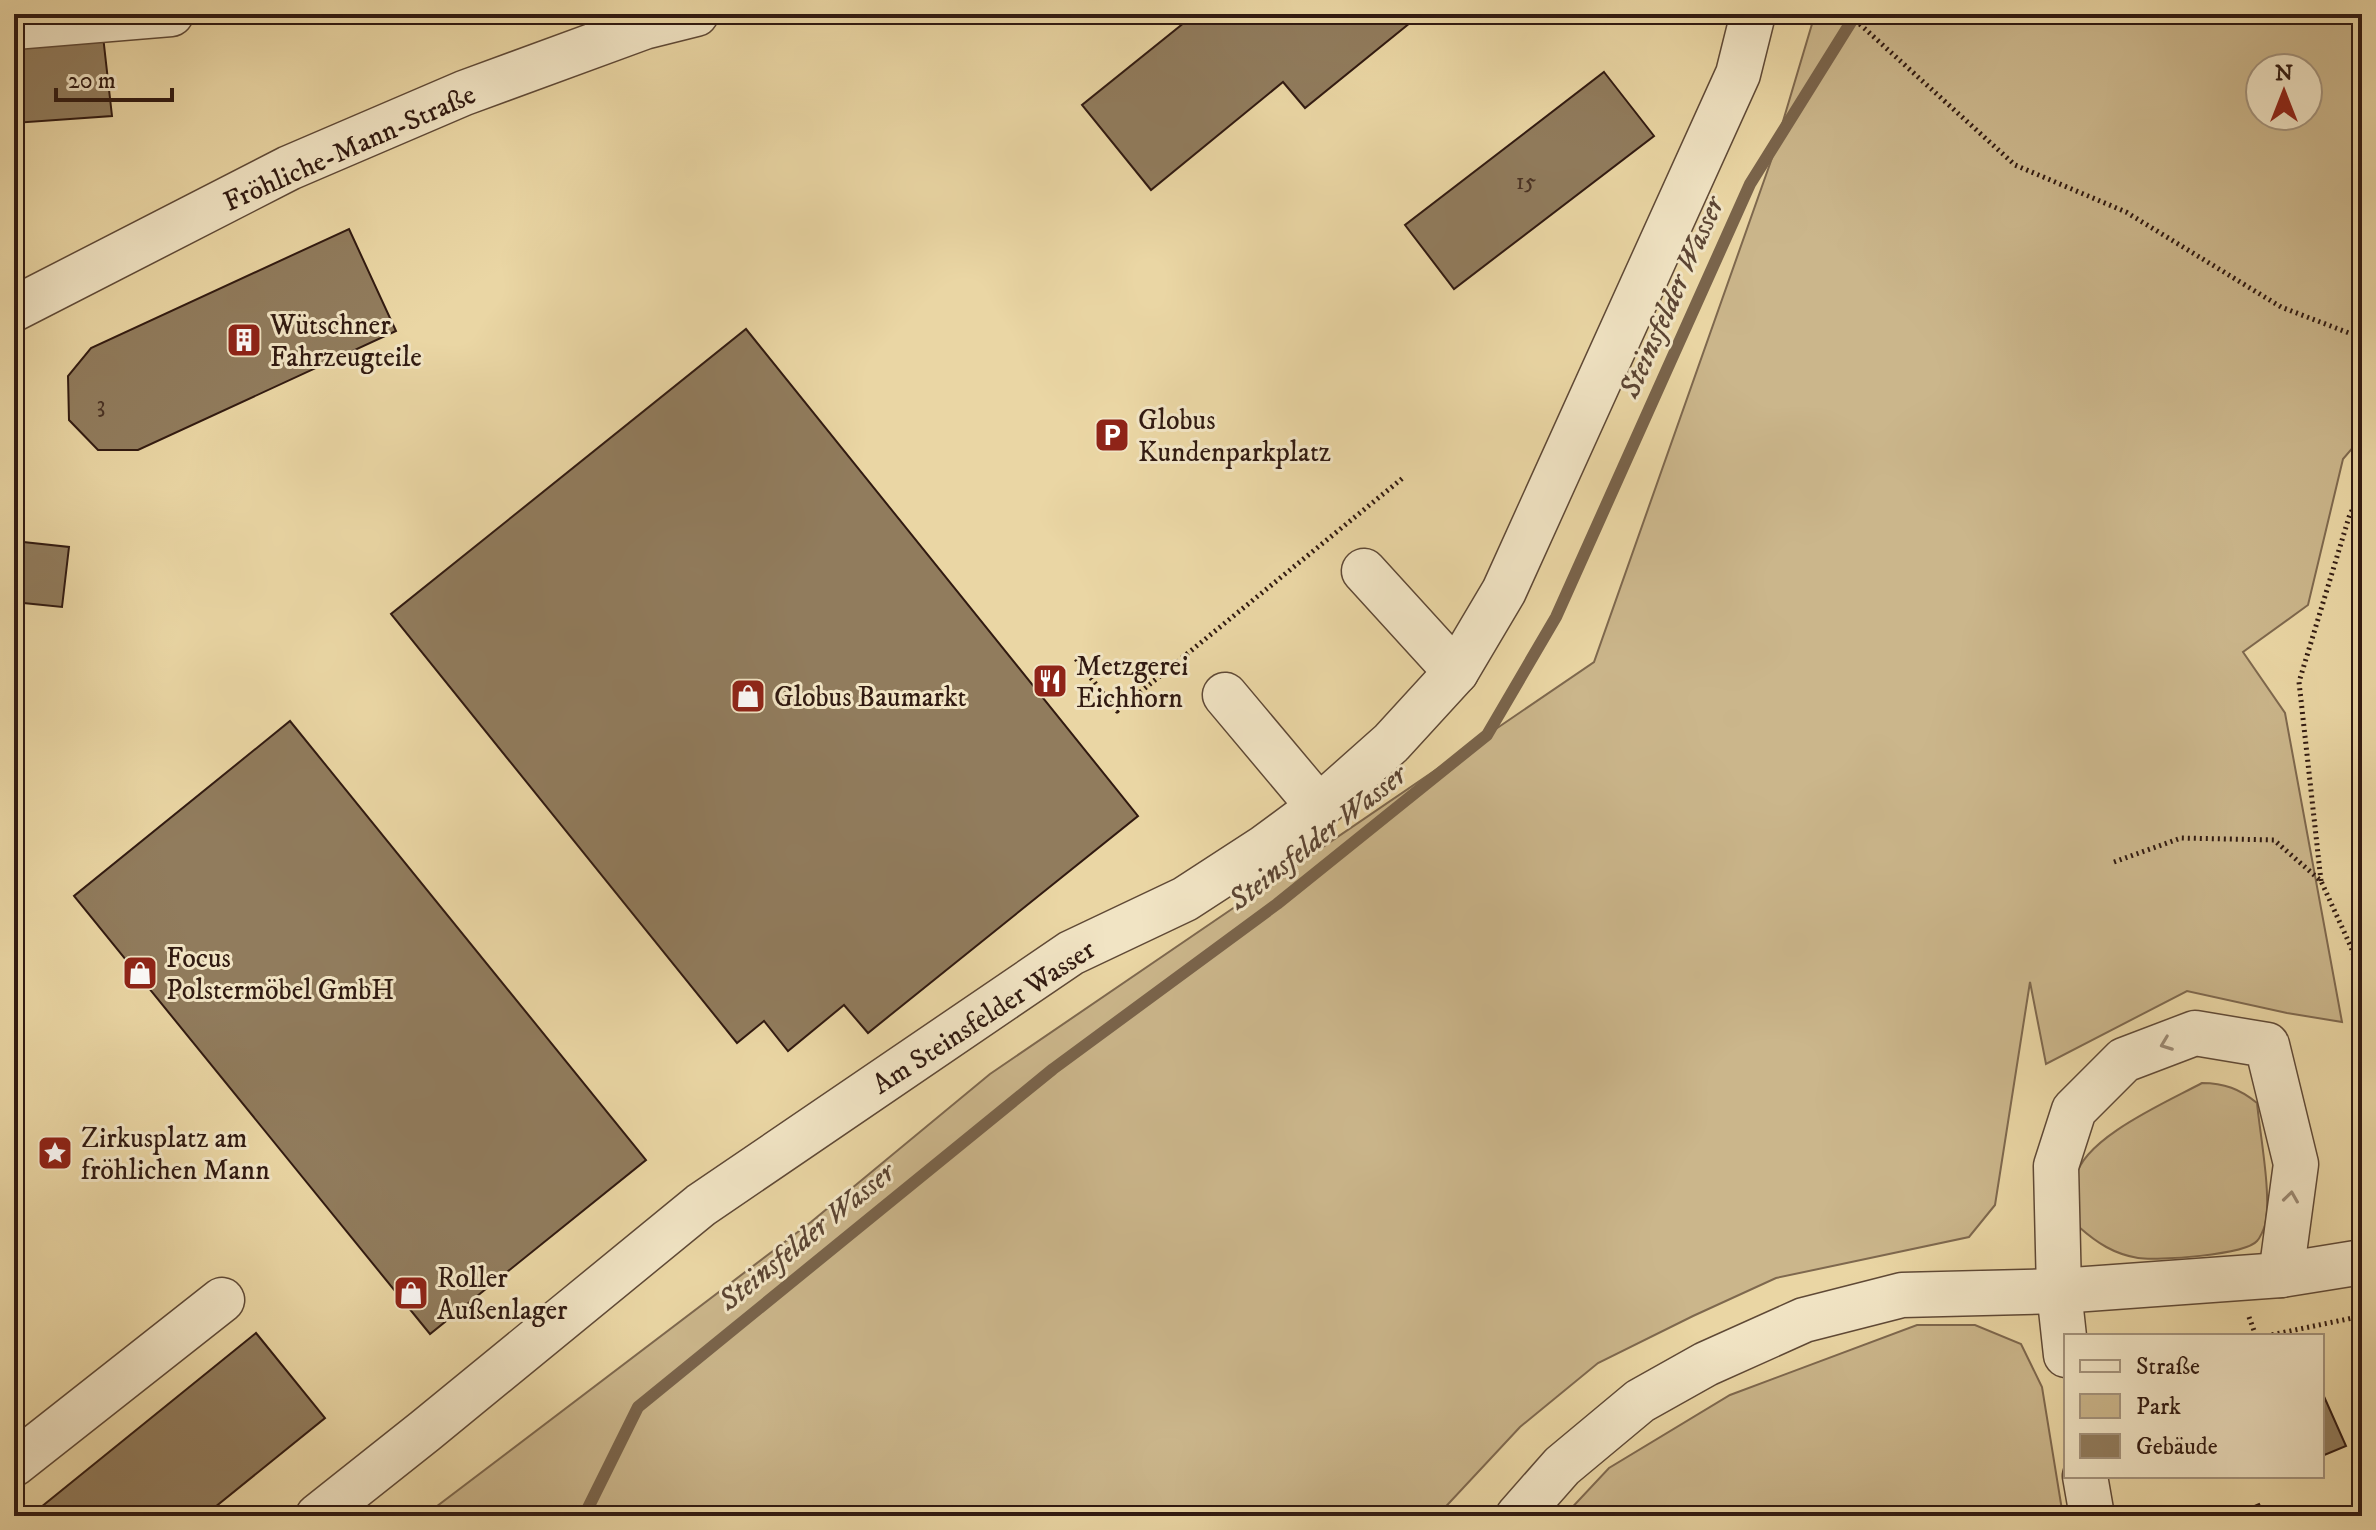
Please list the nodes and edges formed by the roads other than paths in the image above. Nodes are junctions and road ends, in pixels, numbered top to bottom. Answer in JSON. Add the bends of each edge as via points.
{"nodes":[{"id":1,"x":171,"y":14,"type":"edge"},
{"id":2,"x":696,"y":14,"type":"edge"},
{"id":3,"x":1753,"y":14,"type":"edge"},
{"id":4,"x":14,"y":27,"type":"edge"},
{"id":5,"x":14,"y":309,"type":"edge"},
{"id":6,"x":1364,"y":571,"type":"dead end"},
{"id":7,"x":1456,"y":672,"type":"junction"},
{"id":8,"x":1225,"y":695,"type":"dead end"},
{"id":9,"x":1319,"y":807,"type":"junction"},
{"id":10,"x":2362,"y":1262,"type":"edge"},
{"id":11,"x":2281,"y":1275,"type":"junction"},
{"id":12,"x":2059,"y":1291,"type":"junction"},
{"id":13,"x":222,"y":1300,"type":"dead end"},
{"id":14,"x":2064,"y":1337,"type":"edge"},
{"id":15,"x":14,"y":1464,"type":"edge"},
{"id":16,"x":2085,"y":1478,"type":"edge"},
{"id":17,"x":318,"y":1516,"type":"edge"},
{"id":18,"x":1518,"y":1516,"type":"edge"},
{"id":19,"x":2092,"y":1516,"type":"edge"}],
"edges":[{"from":1,"to":4,"type":"street"},
{"from":2,"to":5,"type":"street","name":"Fröhliche-Mann-Straße","via":[[644,27],[464,93],[289,168]]},
{"from":3,"to":7,"type":"street","name":"Am Steinsfelder Wasser","via":[[1738,74],[1504,591]]},
{"from":6,"to":7,"type":"street"},
{"from":7,"to":9,"type":"street","name":"Am Steinsfelder Wasser","via":[[1391,743]]},
{"from":8,"to":9,"type":"street"},
{"from":9,"to":17,"type":"street","name":"Am Steinsfelder Wasser","via":[[1185,899],[1071,953],[701,1205]]},
{"from":10,"to":11,"type":"street"},
{"from":11,"to":12,"type":"street"},
{"from":11,"to":12,"type":"street","one_way":true,"via":[[2296,1164],[2267,1045],[2195,1033],[2124,1060],[2074,1110],[2056,1166]]},
{"from":12,"to":14,"type":"street"},
{"from":12,"to":18,"type":"street","via":[[1902,1295],[1804,1320],[1640,1401],[1562,1466]]},
{"from":13,"to":15,"type":"street"},
{"from":16,"to":19,"type":"street"}]}
